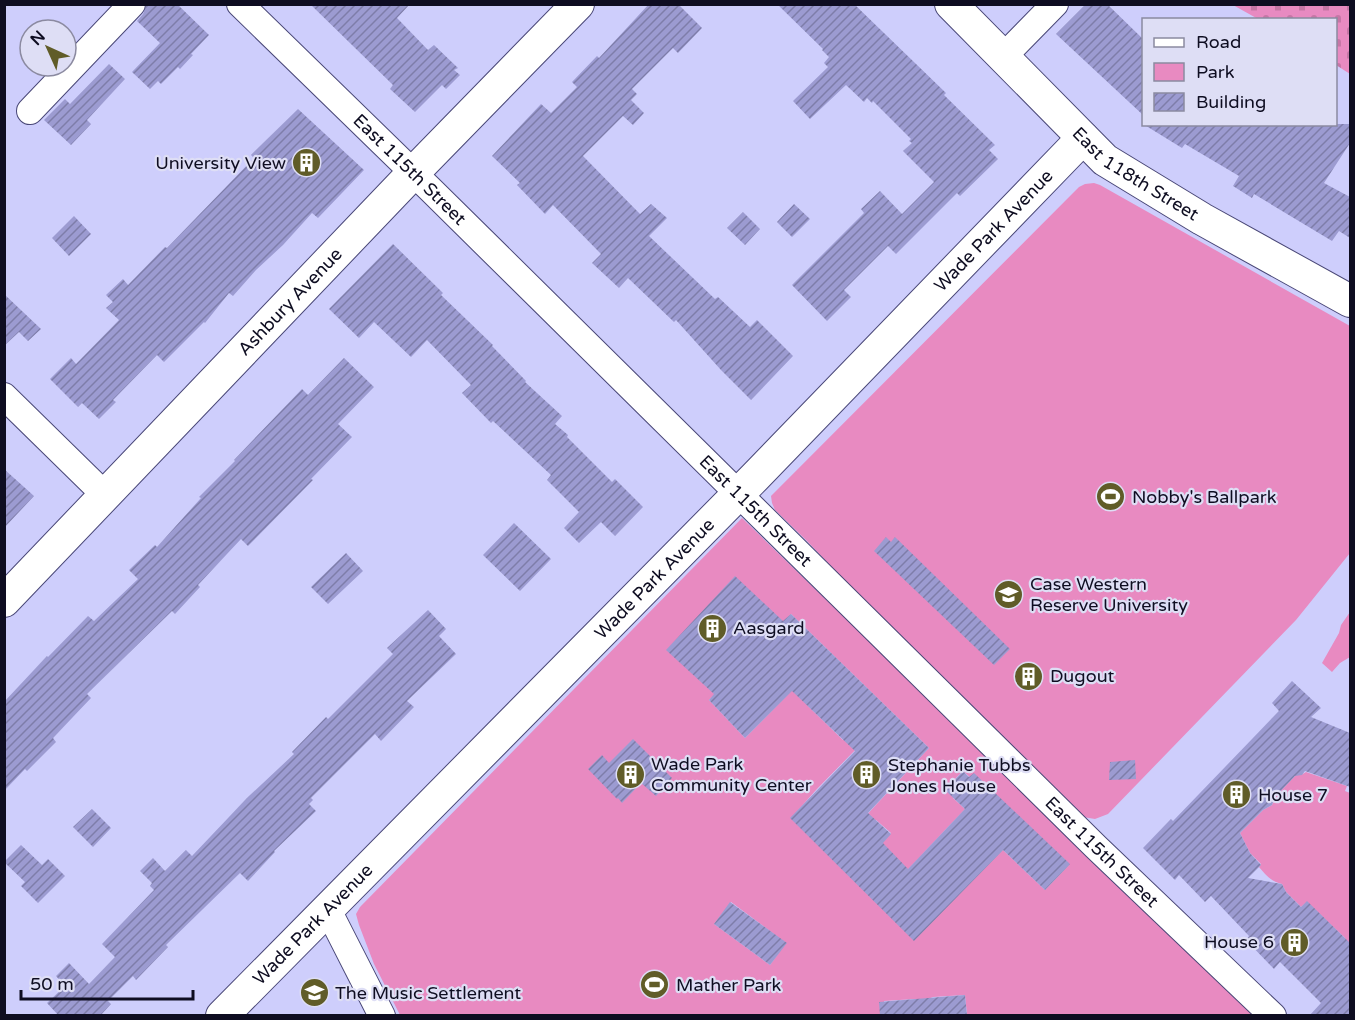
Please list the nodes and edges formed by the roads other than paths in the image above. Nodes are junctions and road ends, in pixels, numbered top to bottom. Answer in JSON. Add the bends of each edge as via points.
{"nodes":[{"id":1,"x":132,"y":4,"type":"edge"},
{"id":2,"x":240,"y":4,"type":"edge"},
{"id":3,"x":578,"y":4,"type":"edge"},
{"id":4,"x":951,"y":4,"type":"edge"},
{"id":5,"x":1055,"y":4,"type":"edge"},
{"id":6,"x":1003,"y":57,"type":"junction"},
{"id":7,"x":30,"y":111,"type":"dead end"},
{"id":8,"x":1083,"y":138,"type":"junction"},
{"id":9,"x":414,"y":173,"type":"junction"},
{"id":10,"x":1350,"y":301,"type":"edge"},
{"id":11,"x":4,"y":396,"type":"edge"},
{"id":12,"x":738,"y":494,"type":"junction"},
{"id":13,"x":105,"y":495,"type":"junction"},
{"id":14,"x":4,"y":601,"type":"edge"},
{"id":15,"x":327,"y":908,"type":"junction"},
{"id":16,"x":222,"y":1016,"type":"edge"},
{"id":17,"x":382,"y":1016,"type":"edge"},
{"id":18,"x":1274,"y":1016,"type":"edge"}],
"edges":[{"from":1,"to":7,"type":"street"},
{"from":2,"to":9,"type":"street","name":"East 115th Street"},
{"from":3,"to":9,"type":"street","name":"Ashbury Avenue"},
{"from":4,"to":6,"type":"street","name":"East 118th Street"},
{"from":5,"to":6,"type":"street"},
{"from":6,"to":8,"type":"street","name":"East 118th Street"},
{"from":8,"to":10,"type":"street","name":"East 118th Street","via":[[1105,160]]},
{"from":8,"to":12,"type":"street","name":"Wade Park Avenue"},
{"from":9,"to":12,"type":"street","name":"East 115th Street"},
{"from":9,"to":13,"type":"street","name":"Ashbury Avenue"},
{"from":11,"to":13,"type":"street"},
{"from":12,"to":15,"type":"street","name":"Wade Park Avenue"},
{"from":12,"to":18,"type":"street","name":"East 115th Street","via":[[1096,847]]},
{"from":13,"to":14,"type":"street","name":"Ashbury Avenue"},
{"from":15,"to":16,"type":"street","name":"Wade Park Avenue"},
{"from":15,"to":17,"type":"street"}]}
